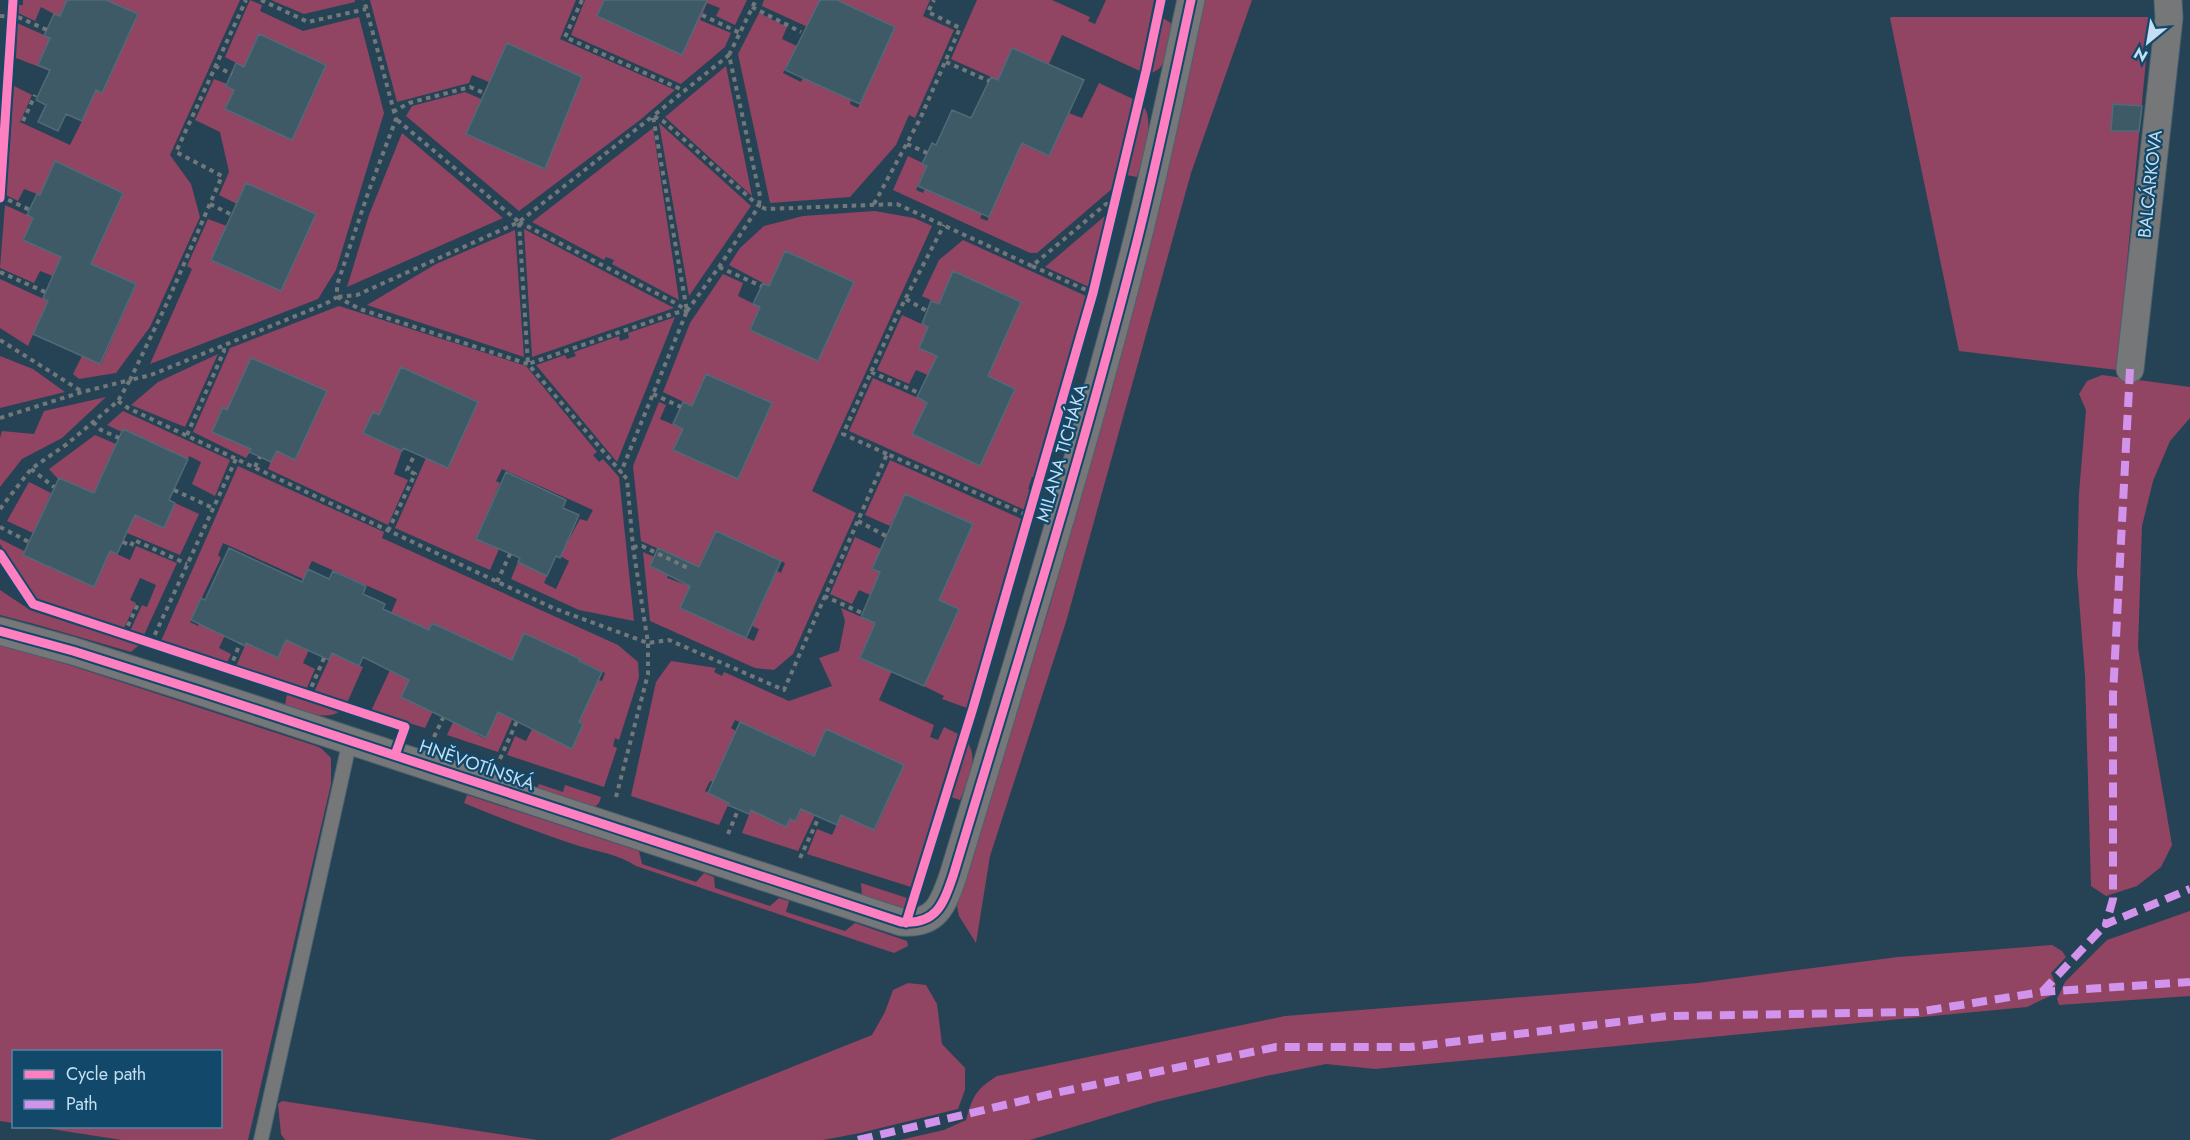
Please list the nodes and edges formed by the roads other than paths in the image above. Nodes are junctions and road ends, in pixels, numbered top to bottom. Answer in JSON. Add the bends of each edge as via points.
{"nodes":[{"id":1,"x":1191,"y":0,"type":"edge"},
{"id":2,"x":2168,"y":0,"type":"edge"},
{"id":3,"x":2130,"y":369,"type":"dead end"},
{"id":4,"x":0,"y":632,"type":"edge"},
{"id":5,"x":350,"y":740,"type":"junction"},
{"id":6,"x":939,"y":908,"type":"joint"},
{"id":7,"x":261,"y":1140,"type":"edge"}],
"edges":[{"from":1,"to":6,"type":"street","name":"MILANA TICHÁKA","via":[[1135,249],[1078,459],[953,876]]},
{"from":2,"to":3,"type":"street","name":"BALCÁRKOVA"},
{"from":4,"to":5,"type":"street","name":"HNĚVOTÍNSKÁ","via":[[73,651]]},
{"from":5,"to":6,"type":"street","name":"HNĚVOTÍNSKÁ","via":[[901,922],[916,924]]},
{"from":5,"to":7,"type":"lane"}]}
